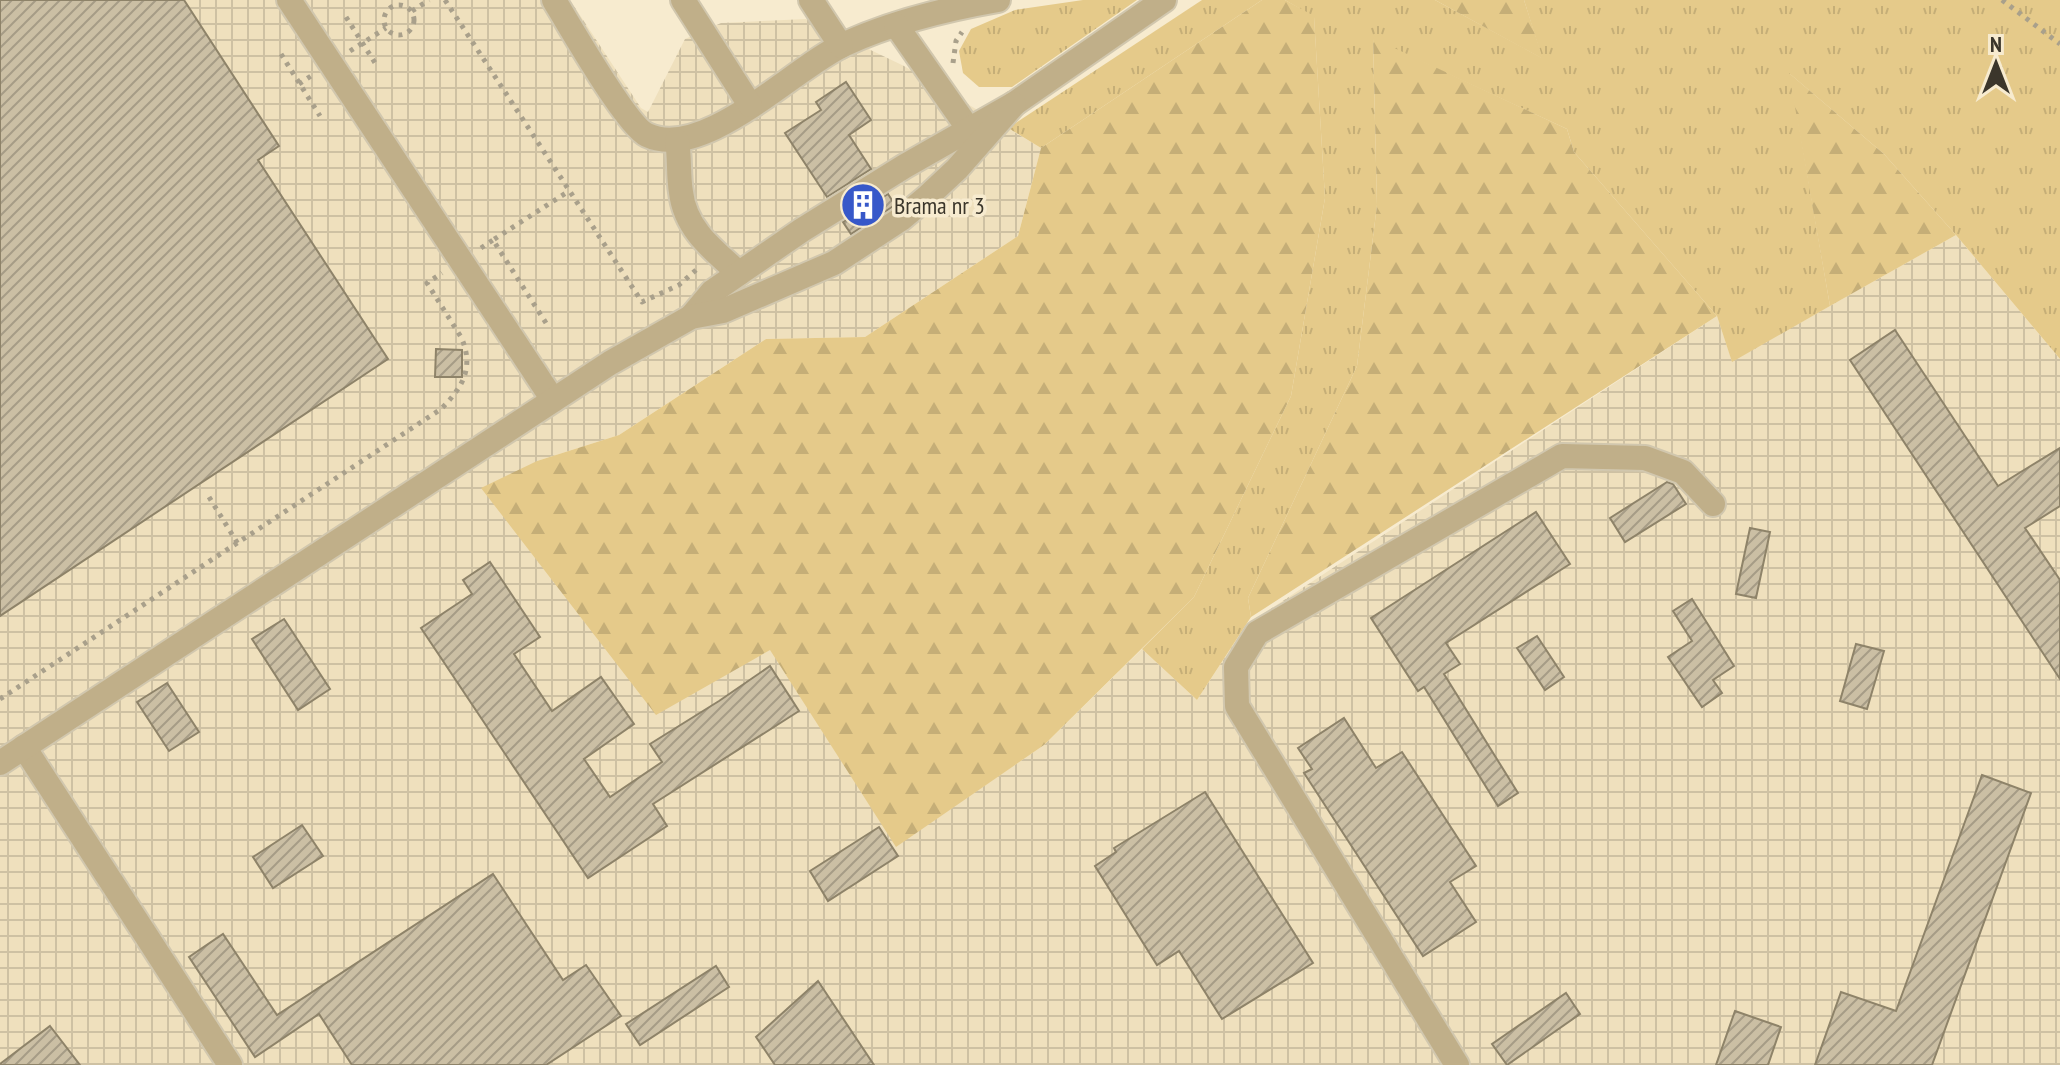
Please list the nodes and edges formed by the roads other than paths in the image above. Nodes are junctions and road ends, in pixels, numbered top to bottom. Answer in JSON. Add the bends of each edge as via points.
{"nodes":[{"id":1,"x":289,"y":0,"type":"edge"},
{"id":2,"x":554,"y":0,"type":"edge"},
{"id":3,"x":683,"y":0,"type":"edge"},
{"id":4,"x":811,"y":0,"type":"edge"},
{"id":5,"x":998,"y":0,"type":"edge"},
{"id":6,"x":1164,"y":0,"type":"edge"},
{"id":7,"x":896,"y":25,"type":"junction"},
{"id":8,"x":841,"y":46,"type":"junction"},
{"id":9,"x":750,"y":105,"type":"junction"},
{"id":10,"x":974,"y":137,"type":"junction"},
{"id":11,"x":677,"y":141,"type":"junction"},
{"id":12,"x":739,"y":273,"type":"junction"},
{"id":13,"x":691,"y":317,"type":"junction"},
{"id":14,"x":553,"y":400,"type":"junction"},
{"id":15,"x":1713,"y":504,"type":"dead end"},
{"id":16,"x":24,"y":747,"type":"junction"},
{"id":17,"x":0,"y":763,"type":"edge"},
{"id":18,"x":230,"y":1065,"type":"edge"},
{"id":19,"x":1457,"y":1065,"type":"edge"}],
"edges":[{"from":1,"to":14,"type":"street"},
{"from":2,"to":11,"type":"street","via":[[627,116],[646,135]]},
{"from":3,"to":9,"type":"street"},
{"from":4,"to":8,"type":"street"},
{"from":5,"to":7,"type":"street"},
{"from":6,"to":10,"type":"street"},
{"from":7,"to":8,"type":"street"},
{"from":7,"to":10,"type":"street"},
{"from":8,"to":9,"type":"street"},
{"from":9,"to":11,"type":"street","via":[[709,132]]},
{"from":10,"to":12,"type":"street","via":[[802,230]]},
{"from":10,"to":13,"type":"street","via":[[957,169],[901,219],[834,263],[723,311]]},
{"from":11,"to":12,"type":"street","via":[[685,214]]},
{"from":12,"to":13,"type":"street","via":[[712,292]]},
{"from":13,"to":14,"type":"street"},
{"from":14,"to":16,"type":"street"},
{"from":15,"to":19,"type":"street","via":[[1683,472],[1645,458],[1562,456],[1257,633],[1236,667],[1237,706]]},
{"from":16,"to":17,"type":"street"},
{"from":16,"to":18,"type":"street"}]}
